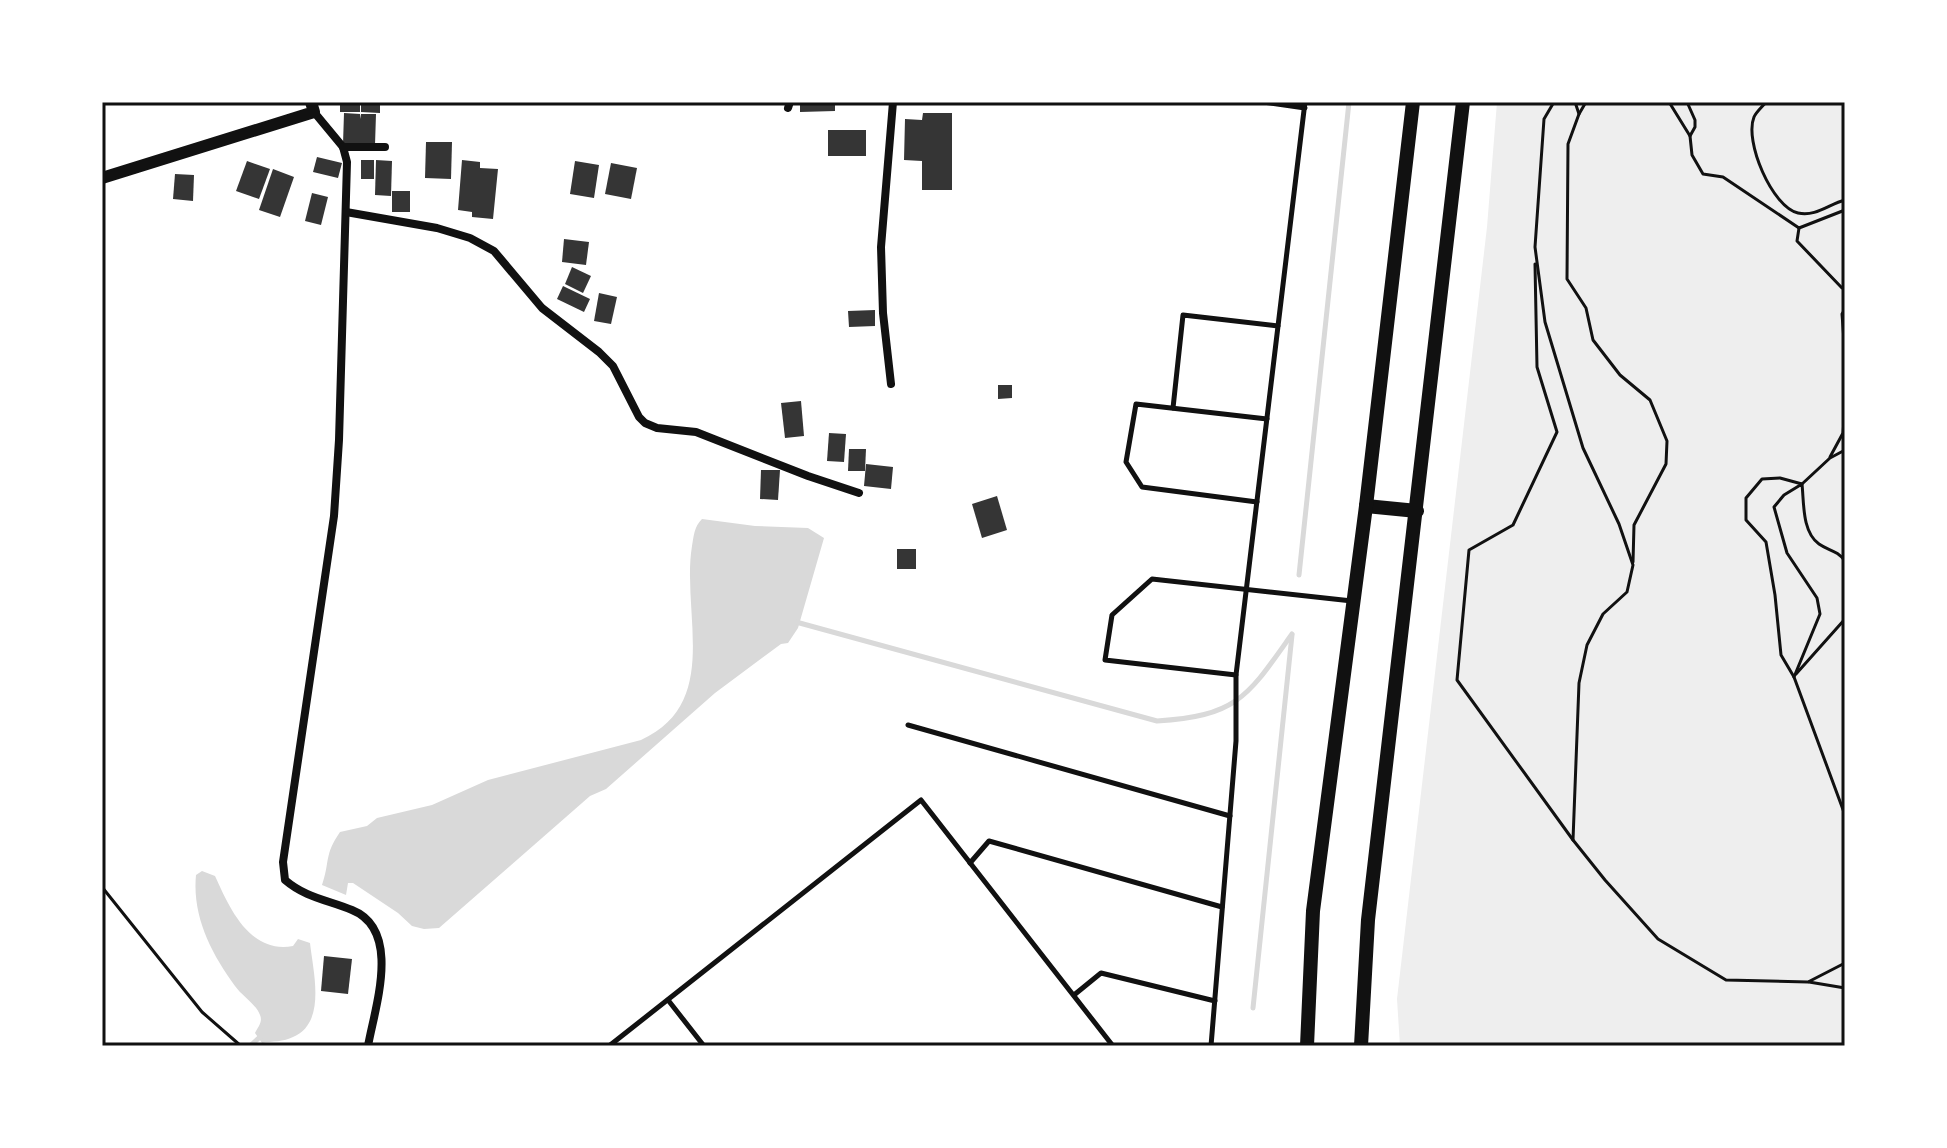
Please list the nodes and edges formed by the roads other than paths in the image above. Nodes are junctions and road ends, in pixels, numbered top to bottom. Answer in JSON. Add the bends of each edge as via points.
{"nodes":[{"id":1,"x":893,"y":102,"type":"edge"},
{"id":2,"x":1263,"y":102,"type":"edge"},
{"id":3,"x":1413,"y":102,"type":"edge"},
{"id":4,"x":1463,"y":102,"type":"edge"},
{"id":5,"x":1305,"y":105,"type":"edge"},
{"id":6,"x":312,"y":107,"type":"edge"},
{"id":7,"x":343,"y":147,"type":"junction"},
{"id":8,"x":385,"y":147,"type":"dead end"},
{"id":9,"x":102,"y":178,"type":"edge"},
{"id":10,"x":346,"y":212,"type":"junction"},
{"id":11,"x":1278,"y":326,"type":"junction"},
{"id":12,"x":891,"y":384,"type":"dead end"},
{"id":13,"x":1173,"y":408,"type":"junction"},
{"id":14,"x":1267,"y":419,"type":"junction"},
{"id":15,"x":859,"y":493,"type":"dead end"},
{"id":16,"x":1257,"y":502,"type":"junction"},
{"id":17,"x":1366,"y":506,"type":"junction"},
{"id":18,"x":1417,"y":511,"type":"junction"},
{"id":19,"x":1246,"y":590,"type":"junction"},
{"id":20,"x":1353,"y":601,"type":"junction"},
{"id":21,"x":1236,"y":675,"type":"junction"},
{"id":22,"x":908,"y":725,"type":"dead end"},
{"id":23,"x":1230,"y":816,"type":"junction"},
{"id":24,"x":970,"y":863,"type":"junction"},
{"id":25,"x":1222,"y":907,"type":"junction"},
{"id":26,"x":1074,"y":995,"type":"junction"},
{"id":27,"x":668,"y":1000,"type":"junction"},
{"id":28,"x":1215,"y":1001,"type":"junction"},
{"id":29,"x":368,"y":1046,"type":"edge"},
{"id":30,"x":609,"y":1046,"type":"edge"},
{"id":31,"x":704,"y":1046,"type":"edge"},
{"id":32,"x":1113,"y":1046,"type":"edge"},
{"id":33,"x":1211,"y":1046,"type":"edge"},
{"id":34,"x":1307,"y":1046,"type":"edge"},
{"id":35,"x":1361,"y":1046,"type":"edge"}],
"edges":[{"from":1,"to":12,"type":"street","via":[[881,247]]},
{"from":2,"to":5,"type":"lane"},
{"from":3,"to":17,"type":"main road"},
{"from":4,"to":18,"type":"main road"},
{"from":5,"to":11,"type":"lane"},
{"from":6,"to":7,"type":"street"},
{"from":6,"to":9,"type":"street"},
{"from":7,"to":8,"type":"street"},
{"from":7,"to":10,"type":"street"},
{"from":10,"to":15,"type":"street","via":[[437,228],[494,251],[542,308],[613,366],[645,423],[696,432]]},
{"from":10,"to":29,"type":"street","via":[[334,516],[283,862],[285,880],[299,892],[356,911],[380,940],[383,961]]},
{"from":11,"to":13,"type":"lane","via":[[1183,315]]},
{"from":11,"to":14,"type":"lane"},
{"from":13,"to":14,"type":"lane"},
{"from":13,"to":16,"type":"lane","via":[[1136,404],[1126,462],[1142,487]]},
{"from":14,"to":16,"type":"lane"},
{"from":16,"to":19,"type":"lane"},
{"from":17,"to":18,"type":"main road"},
{"from":17,"to":20,"type":"main road"},
{"from":18,"to":35,"type":"main road","via":[[1368,920]]},
{"from":19,"to":20,"type":"lane"},
{"from":19,"to":21,"type":"lane"},
{"from":19,"to":21,"type":"lane","via":[[1152,579],[1112,615],[1105,660]]},
{"from":20,"to":34,"type":"main road","via":[[1313,911]]},
{"from":21,"to":23,"type":"lane"},
{"from":22,"to":23,"type":"lane"},
{"from":23,"to":25,"type":"lane"},
{"from":24,"to":25,"type":"lane","via":[[989,841]]},
{"from":24,"to":26,"type":"lane"},
{"from":24,"to":27,"type":"lane","via":[[921,800]]},
{"from":25,"to":28,"type":"lane"},
{"from":26,"to":28,"type":"lane","via":[[1101,973]]},
{"from":26,"to":32,"type":"lane"},
{"from":27,"to":30,"type":"lane"},
{"from":27,"to":31,"type":"lane"},
{"from":28,"to":33,"type":"lane"}]}
